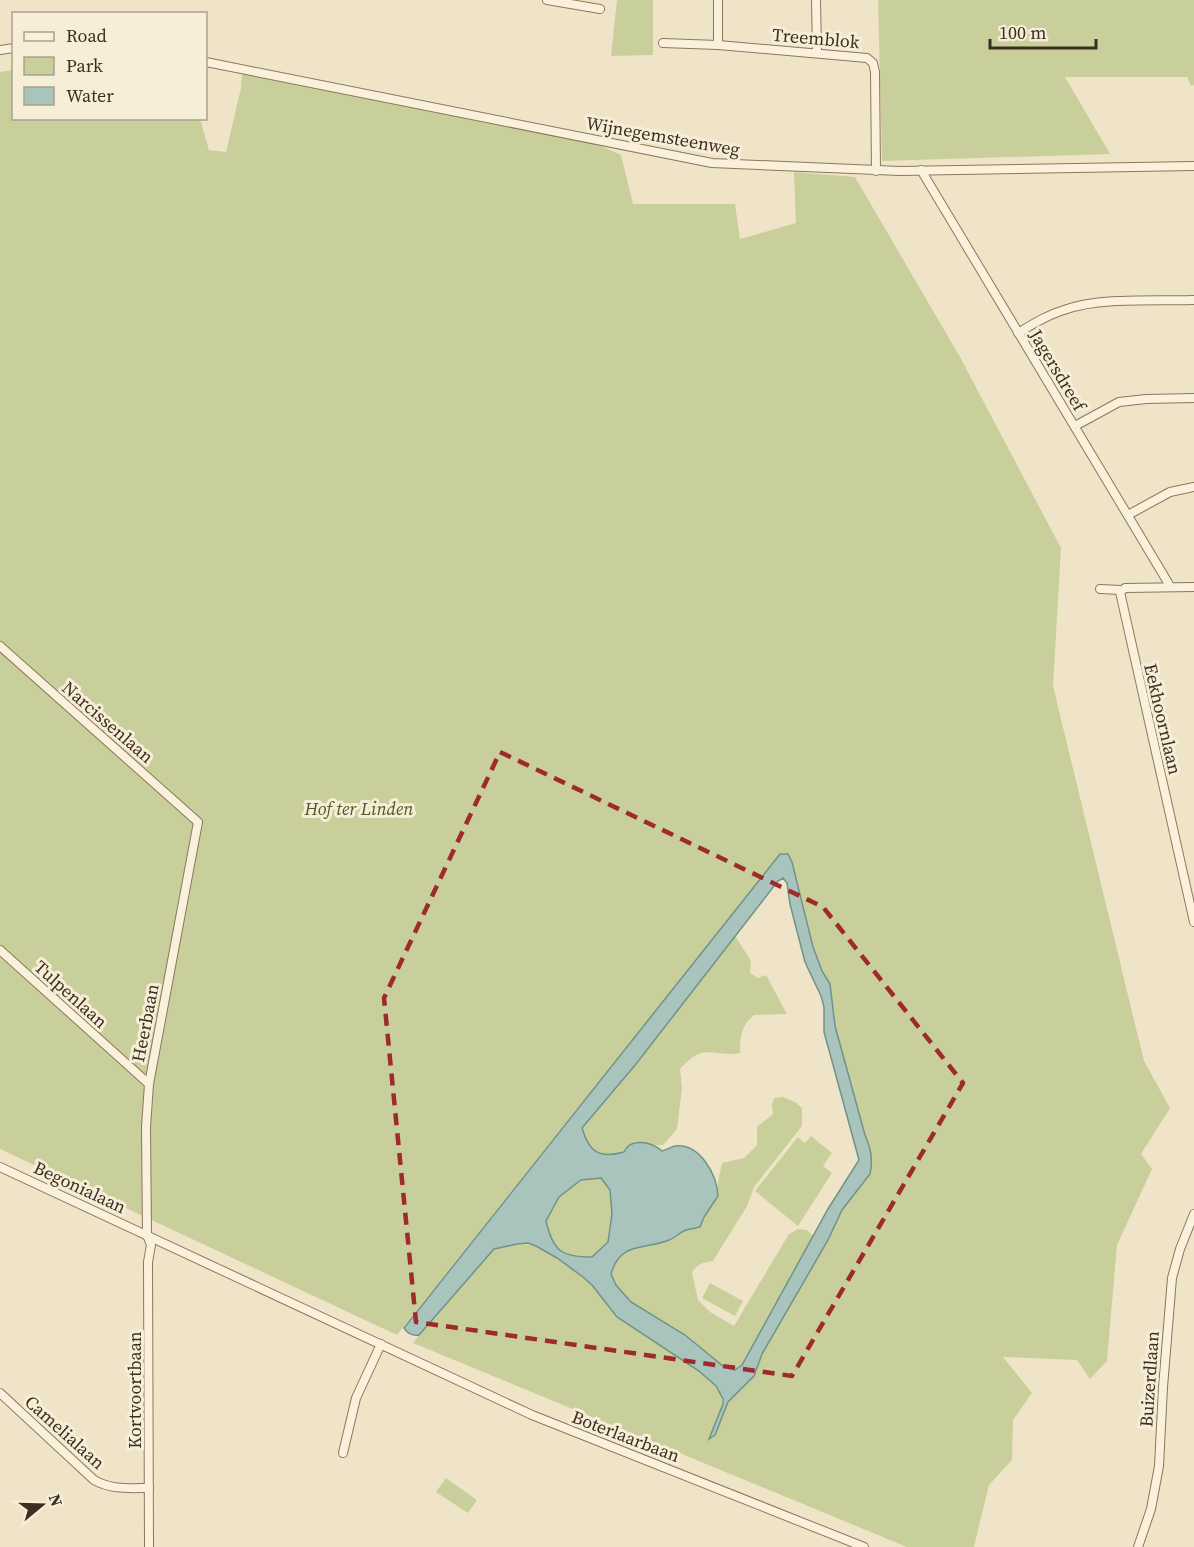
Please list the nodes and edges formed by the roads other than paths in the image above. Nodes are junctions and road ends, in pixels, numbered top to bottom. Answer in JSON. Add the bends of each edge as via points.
{"nodes":[{"id":1,"x":547,"y":0,"type":"edge"},
{"id":2,"x":718,"y":0,"type":"edge"},
{"id":3,"x":816,"y":0,"type":"edge"},
{"id":4,"x":600,"y":9,"type":"dead end"},
{"id":5,"x":663,"y":43,"type":"dead end"},
{"id":6,"x":718,"y":45,"type":"junction"},
{"id":7,"x":817,"y":52,"type":"junction"},
{"id":8,"x":207,"y":62,"type":"edge"},
{"id":9,"x":1194,"y":166,"type":"edge"},
{"id":10,"x":921,"y":170,"type":"junction"},
{"id":11,"x":876,"y":171,"type":"junction"},
{"id":12,"x":1194,"y":300,"type":"edge"},
{"id":13,"x":1018,"y":333,"type":"junction"},
{"id":14,"x":1194,"y":398,"type":"edge"},
{"id":15,"x":1075,"y":426,"type":"junction"},
{"id":16,"x":1194,"y":487,"type":"edge"},
{"id":17,"x":1128,"y":515,"type":"junction"},
{"id":18,"x":1170,"y":586,"type":"junction"},
{"id":19,"x":1194,"y":587,"type":"edge"},
{"id":20,"x":1100,"y":588,"type":"dead end"},
{"id":21,"x":1120,"y":591,"type":"junction"},
{"id":22,"x":0,"y":646,"type":"edge"},
{"id":23,"x":197,"y":820,"type":"joint"},
{"id":24,"x":1194,"y":922,"type":"edge"},
{"id":25,"x":0,"y":950,"type":"edge"},
{"id":26,"x":149,"y":1084,"type":"junction"},
{"id":27,"x":0,"y":1167,"type":"edge"},
{"id":28,"x":1194,"y":1214,"type":"edge"},
{"id":29,"x":147,"y":1234,"type":"junction"},
{"id":30,"x":381,"y":1344,"type":"junction"},
{"id":31,"x":0,"y":1393,"type":"edge"},
{"id":32,"x":343,"y":1452,"type":"dead end"},
{"id":33,"x":149,"y":1488,"type":"junction"},
{"id":34,"x":149,"y":1547,"type":"edge"},
{"id":35,"x":864,"y":1547,"type":"edge"},
{"id":36,"x":1138,"y":1547,"type":"edge"}],
"edges":[{"from":1,"to":4,"type":"street"},
{"from":2,"to":6,"type":"street"},
{"from":3,"to":7,"type":"street"},
{"from":5,"to":6,"type":"street","name":"Treemblok"},
{"from":6,"to":7,"type":"street","name":"Treemblok"},
{"from":7,"to":11,"type":"street","name":"Treemblok","via":[[863,57],[873,63]]},
{"from":8,"to":11,"type":"street","name":"Wijnegemsteenweg","via":[[693,160]]},
{"from":9,"to":10,"type":"street","name":"Wijnegemsteenweg"},
{"from":10,"to":11,"type":"street","name":"Wijnegemsteenweg"},
{"from":10,"to":13,"type":"street","name":"Jagersdreef"},
{"from":12,"to":13,"type":"street","via":[[1066,309]]},
{"from":13,"to":15,"type":"street","name":"Jagersdreef"},
{"from":14,"to":15,"type":"street","via":[[1119,402]]},
{"from":15,"to":17,"type":"street","name":"Jagersdreef"},
{"from":16,"to":17,"type":"street","via":[[1170,492]]},
{"from":17,"to":18,"type":"street","name":"Jagersdreef"},
{"from":18,"to":19,"type":"street"},
{"from":18,"to":21,"type":"street"},
{"from":20,"to":21,"type":"street"},
{"from":21,"to":24,"type":"street","name":"Eekhoornlaan"},
{"from":22,"to":23,"type":"street","name":"Narcissenlaan"},
{"from":23,"to":26,"type":"street","name":"Heerbaan"},
{"from":25,"to":26,"type":"street","name":"Tulpenlaan"},
{"from":26,"to":29,"type":"street","name":"Heerbaan"},
{"from":27,"to":29,"type":"street","name":"Begonialaan"},
{"from":28,"to":36,"type":"street","name":"Buizerdlaan","via":[[1172,1278],[1159,1466],[1151,1509]]},
{"from":29,"to":30,"type":"street","name":"Boterlaarbaan"},
{"from":29,"to":33,"type":"street","name":"Kortvoortbaan","via":[[151,1245]]},
{"from":30,"to":32,"type":"street","via":[[356,1398]]},
{"from":30,"to":35,"type":"street","name":"Boterlaarbaan","via":[[532,1416]]},
{"from":31,"to":33,"type":"street","name":"Camelialaan","via":[[94,1480],[115,1488]]},
{"from":33,"to":34,"type":"street","name":"Kortvoortbaan"}]}
